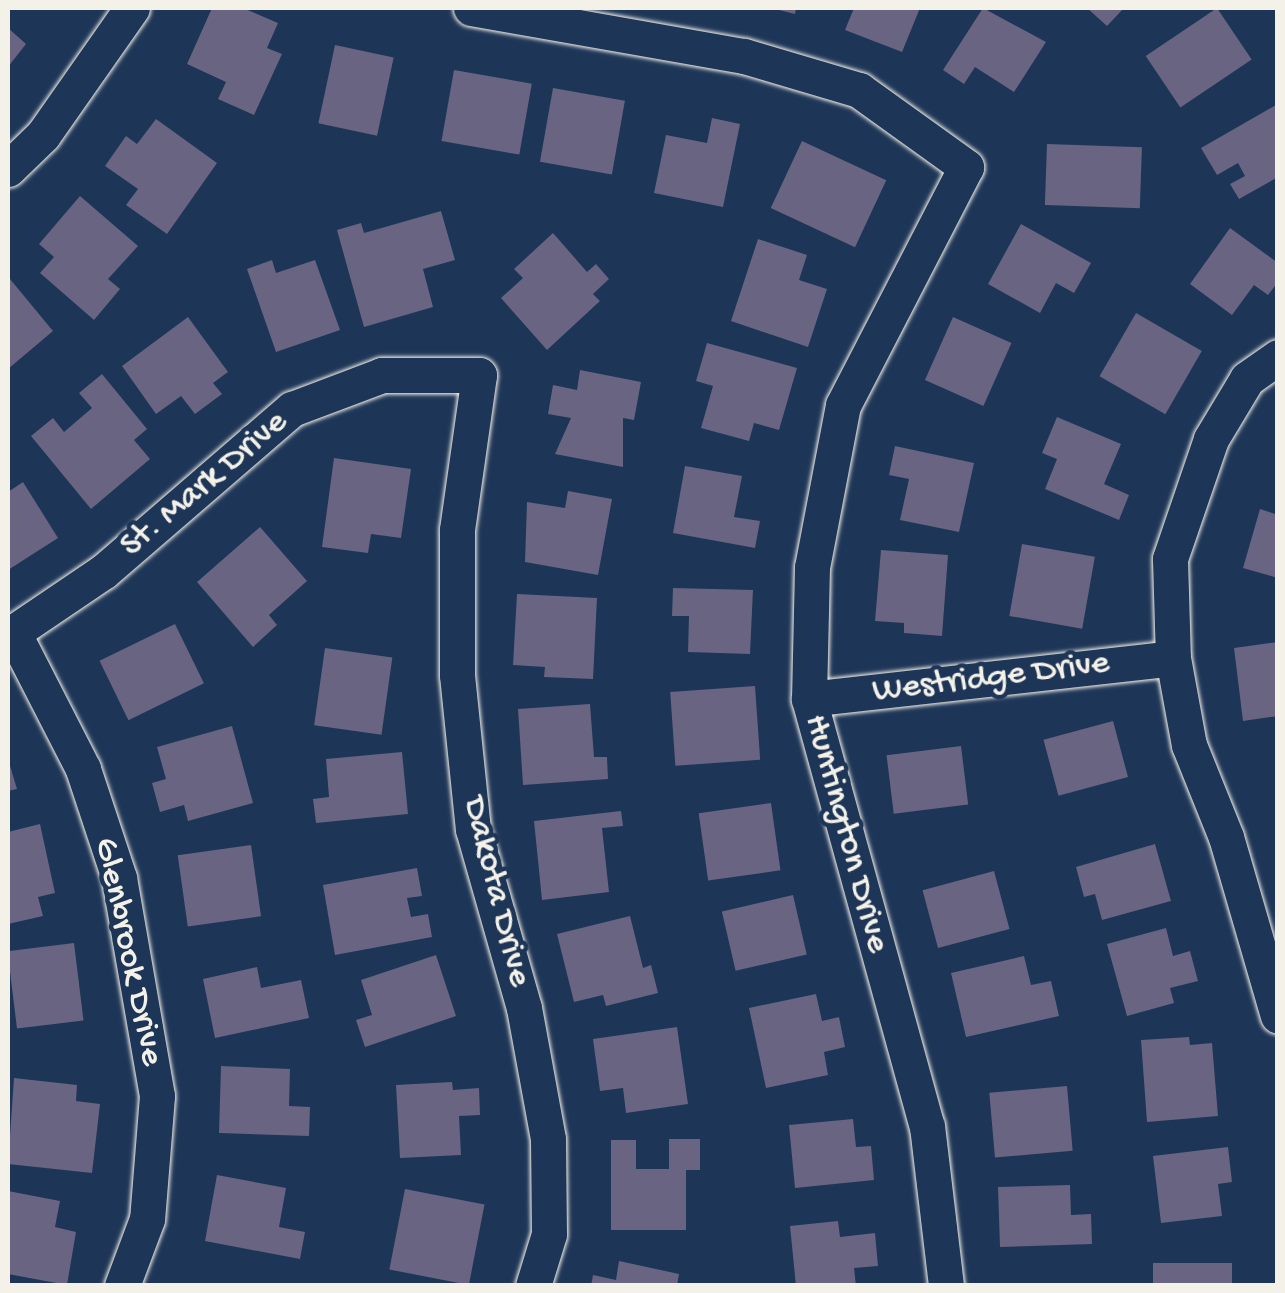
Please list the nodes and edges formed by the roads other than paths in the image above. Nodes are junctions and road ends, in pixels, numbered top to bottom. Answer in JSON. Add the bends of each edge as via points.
{"nodes":[{"id":1,"x":132,"y":8,"type":"edge"},
{"id":2,"x":471,"y":8,"type":"edge"},
{"id":3,"x":8,"y":169,"type":"edge"},
{"id":4,"x":1278,"y":357,"type":"edge"},
{"id":5,"x":479,"y":374,"type":"joint"},
{"id":6,"x":10,"y":634,"type":"edge"},
{"id":7,"x":1173,"y":658,"type":"junction"},
{"id":8,"x":809,"y":699,"type":"junction"},
{"id":9,"x":1278,"y":1016,"type":"edge"},
{"id":10,"x":122,"y":1286,"type":"edge"},
{"id":11,"x":532,"y":1286,"type":"edge"},
{"id":12,"x":946,"y":1286,"type":"edge"}],
"edges":[{"from":1,"to":3,"type":"street","via":[[43,135]]},
{"from":2,"to":8,"type":"street","name":"Huntington Drive","via":[[744,56],[859,90],[966,167],[843,405],[812,567]]},
{"from":4,"to":7,"type":"street","via":[[1247,380],[1211,439],[1170,559]]},
{"from":5,"to":6,"type":"street","name":"St. Mark Drive","via":[[382,375],[292,408],[104,571]]},
{"from":5,"to":11,"type":"street","name":"Dakota Drive","via":[[457,530],[457,675],[473,830],[524,1008],[548,1138],[549,1234]]},
{"from":6,"to":10,"type":"street","name":"Glenbrook Drive","via":[[83,769],[119,878],[157,1096],[147,1219]]},
{"from":7,"to":8,"type":"street","name":"Westridge Drive"},
{"from":7,"to":9,"type":"street","via":[[1190,745],[1226,837]]},
{"from":8,"to":12,"type":"street","name":"Huntington Drive","via":[[927,1126]]}]}
